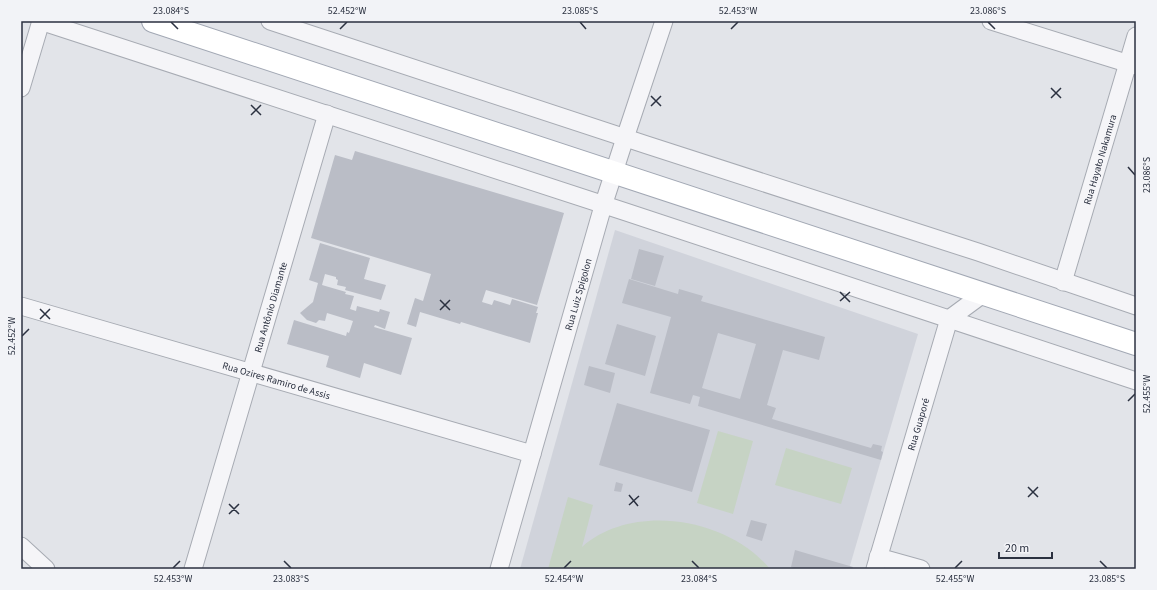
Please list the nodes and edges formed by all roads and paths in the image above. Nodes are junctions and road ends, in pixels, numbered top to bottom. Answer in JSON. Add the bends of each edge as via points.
{"nodes":[{"id":1,"x":40,"y":21,"type":"edge"},
{"id":2,"x":153,"y":21,"type":"edge"},
{"id":3,"x":270,"y":21,"type":"edge"},
{"id":4,"x":664,"y":21,"type":"edge"},
{"id":5,"x":991,"y":21,"type":"edge"},
{"id":6,"x":1136,"y":36,"type":"edge"},
{"id":7,"x":1132,"y":65,"type":"edge"},
{"id":8,"x":21,"y":88,"type":"edge"},
{"id":9,"x":327,"y":114,"type":"junction"},
{"id":10,"x":625,"y":138,"type":"junction"},
{"id":11,"x":614,"y":172,"type":"junction"},
{"id":12,"x":603,"y":206,"type":"junction"},
{"id":13,"x":1063,"y":282,"type":"junction"},
{"id":14,"x":983,"y":294,"type":"junction"},
{"id":15,"x":21,"y":306,"type":"edge"},
{"id":16,"x":1136,"y":306,"type":"edge"},
{"id":17,"x":949,"y":320,"type":"junction"},
{"id":18,"x":1136,"y":344,"type":"edge"},
{"id":19,"x":251,"y":373,"type":"junction"},
{"id":20,"x":1136,"y":381,"type":"edge"},
{"id":21,"x":532,"y":454,"type":"junction"},
{"id":22,"x":21,"y":546,"type":"edge"},
{"id":23,"x":876,"y":563,"type":"edge"},
{"id":24,"x":46,"y":569,"type":"edge"},
{"id":25,"x":193,"y":569,"type":"edge"},
{"id":26,"x":499,"y":569,"type":"edge"},
{"id":27,"x":921,"y":569,"type":"edge"}],
"edges":[{"from":1,"to":8,"type":"street"},
{"from":1,"to":9,"type":"street"},
{"from":2,"to":11,"type":"main road"},
{"from":3,"to":10,"type":"street"},
{"from":4,"to":10,"type":"street","name":"Rua Luiz Spigolon"},
{"from":5,"to":7,"type":"street"},
{"from":6,"to":7,"type":"street","name":"Rua Hayato Nakamura"},
{"from":7,"to":13,"type":"street","name":"Rua Hayato Nakamura"},
{"from":9,"to":12,"type":"street"},
{"from":9,"to":19,"type":"street","name":"Rua Antônio Diamante"},
{"from":10,"to":11,"type":"street","name":"Rua Luiz Spigolon"},
{"from":10,"to":13,"type":"street"},
{"from":11,"to":12,"type":"street","name":"Rua Luiz Spigolon"},
{"from":11,"to":14,"type":"main road"},
{"from":12,"to":17,"type":"street"},
{"from":12,"to":21,"type":"street","name":"Rua Luiz Spigolon"},
{"from":13,"to":16,"type":"street"},
{"from":14,"to":17,"type":"street"},
{"from":14,"to":18,"type":"main road"},
{"from":15,"to":19,"type":"street","name":"Rua Ozires Ramiro de Assis"},
{"from":17,"to":20,"type":"street"},
{"from":17,"to":23,"type":"street","name":"Rua Guaporé"},
{"from":19,"to":21,"type":"street","name":"Rua Ozires Ramiro de Assis"},
{"from":19,"to":25,"type":"street","name":"Rua Antônio Diamante"},
{"from":21,"to":26,"type":"street","name":"Rua Luiz Spigolon"},
{"from":22,"to":24,"type":"street"},
{"from":23,"to":27,"type":"street"}]}
